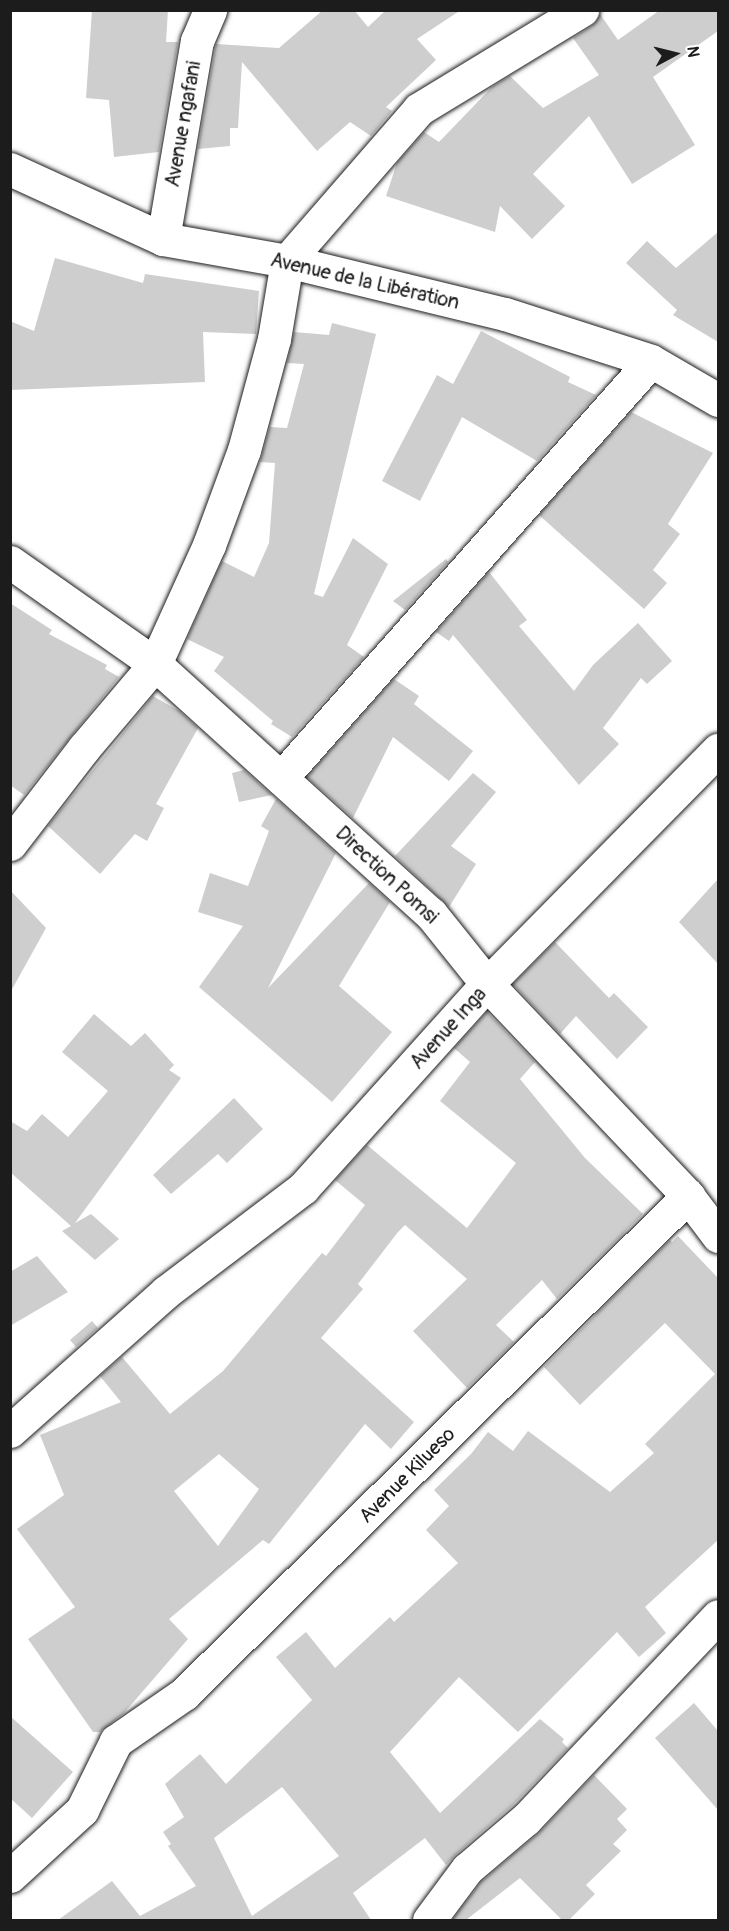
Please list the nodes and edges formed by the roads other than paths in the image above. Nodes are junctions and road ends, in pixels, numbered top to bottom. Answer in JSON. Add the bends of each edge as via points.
{"nodes":[{"id":1,"x":210,"y":10,"type":"edge"},
{"id":2,"x":582,"y":10,"type":"edge"},
{"id":3,"x":10,"y":170,"type":"edge"},
{"id":4,"x":163,"y":239,"type":"junction"},
{"id":5,"x":287,"y":261,"type":"junction"},
{"id":6,"x":651,"y":361,"type":"junction"},
{"id":7,"x":718,"y":400,"type":"edge"},
{"id":8,"x":10,"y":562,"type":"edge"},
{"id":9,"x":155,"y":664,"type":"junction"},
{"id":10,"x":718,"y":750,"type":"edge"},
{"id":11,"x":281,"y":778,"type":"junction"},
{"id":12,"x":10,"y":844,"type":"edge"},
{"id":13,"x":487,"y":984,"type":"junction"},
{"id":14,"x":688,"y":1197,"type":"junction"},
{"id":15,"x":718,"y":1236,"type":"edge"},
{"id":16,"x":10,"y":1431,"type":"edge"},
{"id":17,"x":718,"y":1616,"type":"edge"},
{"id":18,"x":10,"y":1876,"type":"edge"},
{"id":19,"x":429,"y":1920,"type":"edge"}],
"edges":[{"from":1,"to":4,"type":"main road","name":"Avenue ngafani","via":[[197,41]]},
{"from":2,"to":5,"type":"main road","via":[[419,109]]},
{"from":3,"to":4,"type":"main road","name":"Avenue de la Libération"},
{"from":4,"to":5,"type":"main road","name":"Avenue de la Libération"},
{"from":5,"to":6,"type":"main road","name":"Avenue de la Libération","via":[[505,314]]},
{"from":5,"to":9,"type":"main road","via":[[274,339],[244,450],[209,545]]},
{"from":6,"to":7,"type":"main road","name":"Avenue de la Libération"},
{"from":6,"to":11,"type":"main road"},
{"from":8,"to":9,"type":"main road","name":"Direction Pomsi"},
{"from":9,"to":11,"type":"main road","name":"Direction Pomsi"},
{"from":9,"to":12,"type":"main road"},
{"from":10,"to":13,"type":"main road","name":"Avenue Inga"},
{"from":11,"to":13,"type":"main road","name":"Direction Pomsi","via":[[431,914]]},
{"from":13,"to":14,"type":"main road","name":"Direction Pomsi"},
{"from":13,"to":16,"type":"main road","name":"Avenue Inga","via":[[303,1188],[166,1292]]},
{"from":14,"to":15,"type":"main road","name":"Direction Pomsi"},
{"from":14,"to":18,"type":"main road","name":"Avenue Kilueso","via":[[184,1694],[116,1741],[82,1810]]},
{"from":17,"to":19,"type":"main road","via":[[526,1819],[467,1869]]}]}
